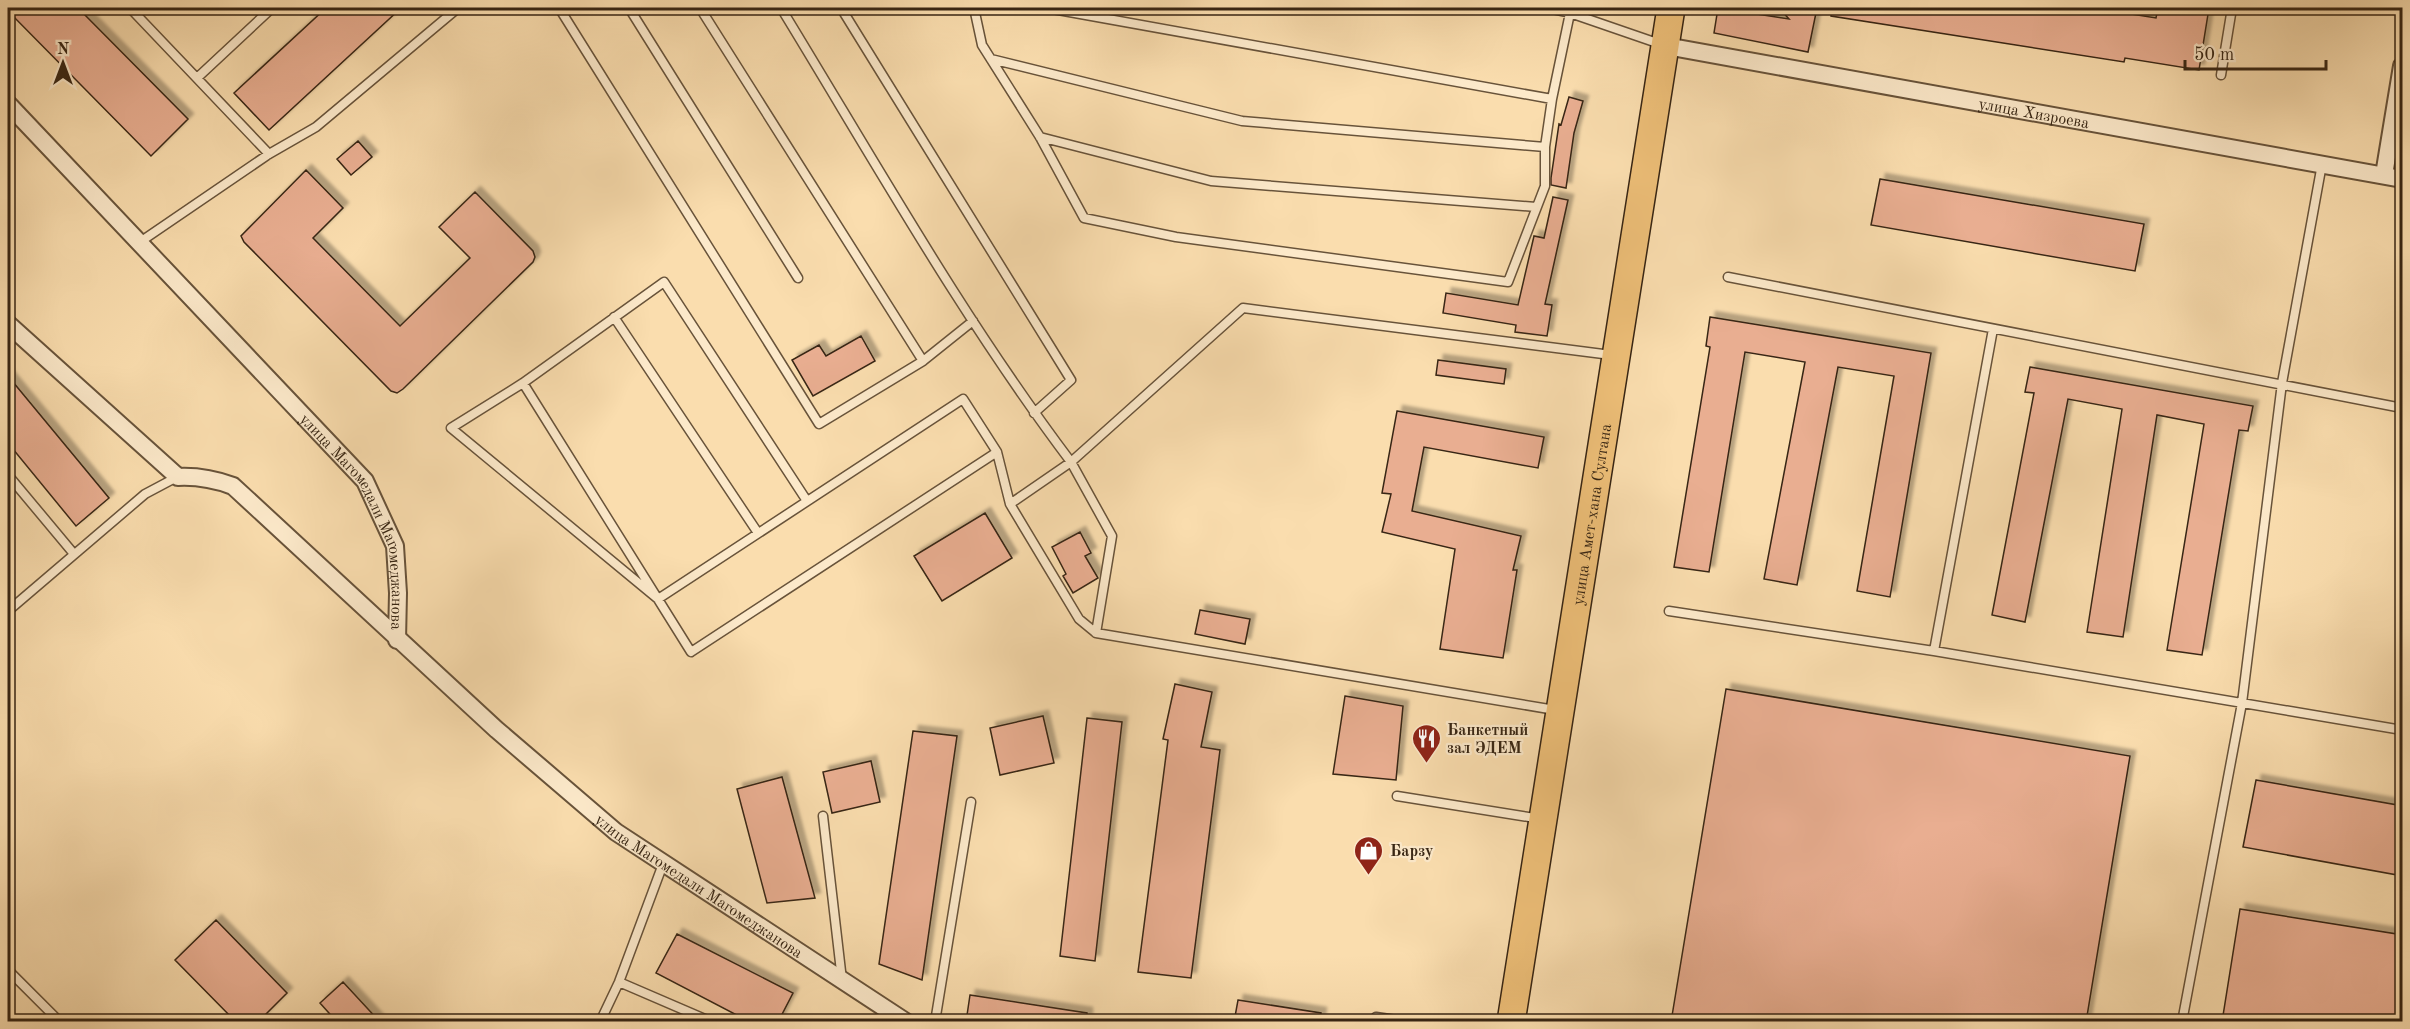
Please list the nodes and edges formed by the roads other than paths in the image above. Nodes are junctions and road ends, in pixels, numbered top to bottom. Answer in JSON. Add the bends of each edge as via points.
{"nodes":[{"id":1,"x":130,"y":8,"type":"edge"},
{"id":2,"x":272,"y":8,"type":"edge"},
{"id":3,"x":458,"y":8,"type":"edge"},
{"id":4,"x":566,"y":8,"type":"edge"},
{"id":5,"x":629,"y":8,"type":"edge"},
{"id":6,"x":700,"y":8,"type":"edge"},
{"id":7,"x":780,"y":8,"type":"edge"},
{"id":8,"x":841,"y":8,"type":"edge"},
{"id":9,"x":974,"y":8,"type":"edge"},
{"id":10,"x":1047,"y":8,"type":"edge"},
{"id":11,"x":1547,"y":8,"type":"edge"},
{"id":12,"x":1671,"y":8,"type":"edge"},
{"id":13,"x":2232,"y":8,"type":"edge"},
{"id":14,"x":1570,"y":13,"type":"junction"},
{"id":15,"x":1666,"y":46,"type":"junction"},
{"id":16,"x":991,"y":59,"type":"junction"},
{"id":17,"x":2403,"y":66,"type":"edge"},
{"id":18,"x":2221,"y":75,"type":"dead end"},
{"id":19,"x":197,"y":78,"type":"junction"},
{"id":20,"x":1552,"y":99,"type":"junction"},
{"id":21,"x":8,"y":104,"type":"edge"},
{"id":22,"x":1041,"y":137,"type":"junction"},
{"id":23,"x":1545,"y":147,"type":"junction"},
{"id":24,"x":269,"y":154,"type":"junction"},
{"id":25,"x":2322,"y":164,"type":"junction"},
{"id":26,"x":2384,"y":175,"type":"junction"},
{"id":27,"x":2403,"y":179,"type":"edge"},
{"id":28,"x":1536,"y":207,"type":"junction"},
{"id":29,"x":140,"y":242,"type":"junction"},
{"id":30,"x":1728,"y":277,"type":"dead end"},
{"id":31,"x":798,"y":278,"type":"dead end"},
{"id":32,"x":614,"y":317,"type":"junction"},
{"id":33,"x":973,"y":321,"type":"junction"},
{"id":34,"x":8,"y":324,"type":"edge"},
{"id":35,"x":1993,"y":328,"type":"junction"},
{"id":36,"x":1618,"y":356,"type":"junction"},
{"id":37,"x":922,"y":361,"type":"junction"},
{"id":38,"x":523,"y":383,"type":"junction"},
{"id":39,"x":2282,"y":383,"type":"junction"},
{"id":40,"x":2403,"y":408,"type":"edge"},
{"id":41,"x":1034,"y":413,"type":"junction"},
{"id":42,"x":997,"y":452,"type":"junction"},
{"id":43,"x":1071,"y":462,"type":"junction"},
{"id":44,"x":8,"y":475,"type":"edge"},
{"id":45,"x":178,"y":477,"type":"junction"},
{"id":46,"x":807,"y":501,"type":"junction"},
{"id":47,"x":1010,"y":504,"type":"junction"},
{"id":48,"x":758,"y":533,"type":"junction"},
{"id":49,"x":74,"y":554,"type":"junction"},
{"id":50,"x":657,"y":599,"type":"junction"},
{"id":51,"x":8,"y":610,"type":"edge"},
{"id":52,"x":1669,"y":611,"type":"dead end"},
{"id":53,"x":1095,"y":633,"type":"junction"},
{"id":54,"x":397,"y":640,"type":"junction"},
{"id":55,"x":1934,"y":651,"type":"junction"},
{"id":56,"x":2242,"y":704,"type":"junction"},
{"id":57,"x":1562,"y":711,"type":"junction"},
{"id":58,"x":2403,"y":730,"type":"edge"},
{"id":59,"x":1397,"y":796,"type":"dead end"},
{"id":60,"x":971,"y":802,"type":"dead end"},
{"id":61,"x":823,"y":816,"type":"dead end"},
{"id":62,"x":1544,"y":820,"type":"junction"},
{"id":63,"x":663,"y":864,"type":"junction"},
{"id":64,"x":8,"y":970,"type":"edge"},
{"id":65,"x":842,"y":980,"type":"junction"},
{"id":66,"x":619,"y":982,"type":"junction"},
{"id":67,"x":1376,"y":1017,"type":"dead end"},
{"id":68,"x":60,"y":1022,"type":"edge"},
{"id":69,"x":600,"y":1022,"type":"edge"},
{"id":70,"x":712,"y":1022,"type":"edge"},
{"id":71,"x":906,"y":1022,"type":"edge"},
{"id":72,"x":934,"y":1022,"type":"edge"},
{"id":73,"x":1410,"y":1022,"type":"edge"},
{"id":74,"x":1511,"y":1022,"type":"edge"},
{"id":75,"x":2182,"y":1022,"type":"edge"}],
"edges":[{"from":1,"to":19,"type":"lane"},
{"from":2,"to":19,"type":"lane"},
{"from":3,"to":24,"type":"lane","via":[[316,128]]},
{"from":4,"to":37,"type":"lane","via":[[561,11],[819,424]]},
{"from":5,"to":31,"type":"lane"},
{"from":6,"to":37,"type":"lane"},
{"from":7,"to":33,"type":"lane"},
{"from":8,"to":41,"type":"lane","via":[[1071,380]]},
{"from":9,"to":16,"type":"lane","via":[[982,45]]},
{"from":10,"to":20,"type":"lane"},
{"from":11,"to":14,"type":"lane"},
{"from":12,"to":15,"type":"main road","name":"улица Амет-хана Султана"},
{"from":13,"to":18,"type":"lane"},
{"from":14,"to":15,"type":"lane"},
{"from":14,"to":20,"type":"lane"},
{"from":15,"to":25,"type":"street","name":"улица Хизроева"},
{"from":15,"to":36,"type":"main road","name":"улица Амет-хана Султана"},
{"from":16,"to":22,"type":"lane"},
{"from":16,"to":23,"type":"lane","via":[[1242,121]]},
{"from":17,"to":26,"type":"street"},
{"from":19,"to":24,"type":"lane"},
{"from":20,"to":23,"type":"lane"},
{"from":21,"to":29,"type":"street","name":"улица Магомедали Магомеджановa"},
{"from":22,"to":28,"type":"lane","via":[[1211,181]]},
{"from":22,"to":28,"type":"lane","via":[[1084,218],[1254,249],[1508,282]]},
{"from":23,"to":28,"type":"lane","via":[[1545,186]]},
{"from":24,"to":29,"type":"lane"},
{"from":25,"to":26,"type":"street","name":"улица Хизроева"},
{"from":25,"to":39,"type":"lane"},
{"from":26,"to":27,"type":"street","name":"улица Хизроева"},
{"from":29,"to":54,"type":"street","name":"улица Магомедали Магомеджановa","via":[[365,481],[394,546]]},
{"from":30,"to":35,"type":"lane"},
{"from":32,"to":38,"type":"lane"},
{"from":32,"to":46,"type":"lane","via":[[664,282]]},
{"from":32,"to":48,"type":"lane"},
{"from":33,"to":37,"type":"lane"},
{"from":33,"to":41,"type":"lane"},
{"from":34,"to":45,"type":"street"},
{"from":35,"to":39,"type":"lane"},
{"from":35,"to":55,"type":"lane"},
{"from":36,"to":43,"type":"lane","via":[[1243,308]]},
{"from":36,"to":57,"type":"main road","name":"улица Амет-хана Султана"},
{"from":38,"to":50,"type":"lane"},
{"from":38,"to":50,"type":"lane","via":[[451,428]]},
{"from":39,"to":40,"type":"lane"},
{"from":39,"to":56,"type":"lane"},
{"from":41,"to":43,"type":"lane"},
{"from":42,"to":46,"type":"lane","via":[[963,399]]},
{"from":42,"to":47,"type":"lane"},
{"from":42,"to":50,"type":"lane","via":[[691,652]]},
{"from":43,"to":47,"type":"lane"},
{"from":43,"to":53,"type":"lane","via":[[1112,536]]},
{"from":44,"to":49,"type":"lane"},
{"from":45,"to":49,"type":"lane","via":[[145,494]]},
{"from":45,"to":54,"type":"street","via":[[211,478],[233,486]]},
{"from":46,"to":48,"type":"lane"},
{"from":47,"to":53,"type":"lane","via":[[1079,619]]},
{"from":48,"to":50,"type":"lane"},
{"from":49,"to":51,"type":"lane"},
{"from":52,"to":55,"type":"lane"},
{"from":53,"to":57,"type":"lane"},
{"from":54,"to":63,"type":"street","name":"улица Магомедали Магомеджановa","via":[[616,832]]},
{"from":55,"to":56,"type":"lane"},
{"from":56,"to":58,"type":"lane"},
{"from":56,"to":75,"type":"lane"},
{"from":57,"to":62,"type":"main road","name":"улица Амет-хана Султана"},
{"from":59,"to":62,"type":"lane"},
{"from":60,"to":72,"type":"lane"},
{"from":61,"to":65,"type":"lane"},
{"from":62,"to":74,"type":"main road","name":"улица Амет-хана Султана"},
{"from":63,"to":65,"type":"street","name":"улица Магомедали Магомеджановa"},
{"from":63,"to":66,"type":"lane"},
{"from":64,"to":68,"type":"lane"},
{"from":65,"to":71,"type":"street","name":"улица Магомедали Магомеджановa"},
{"from":66,"to":69,"type":"lane"},
{"from":66,"to":70,"type":"lane"},
{"from":67,"to":73,"type":"lane"}]}
